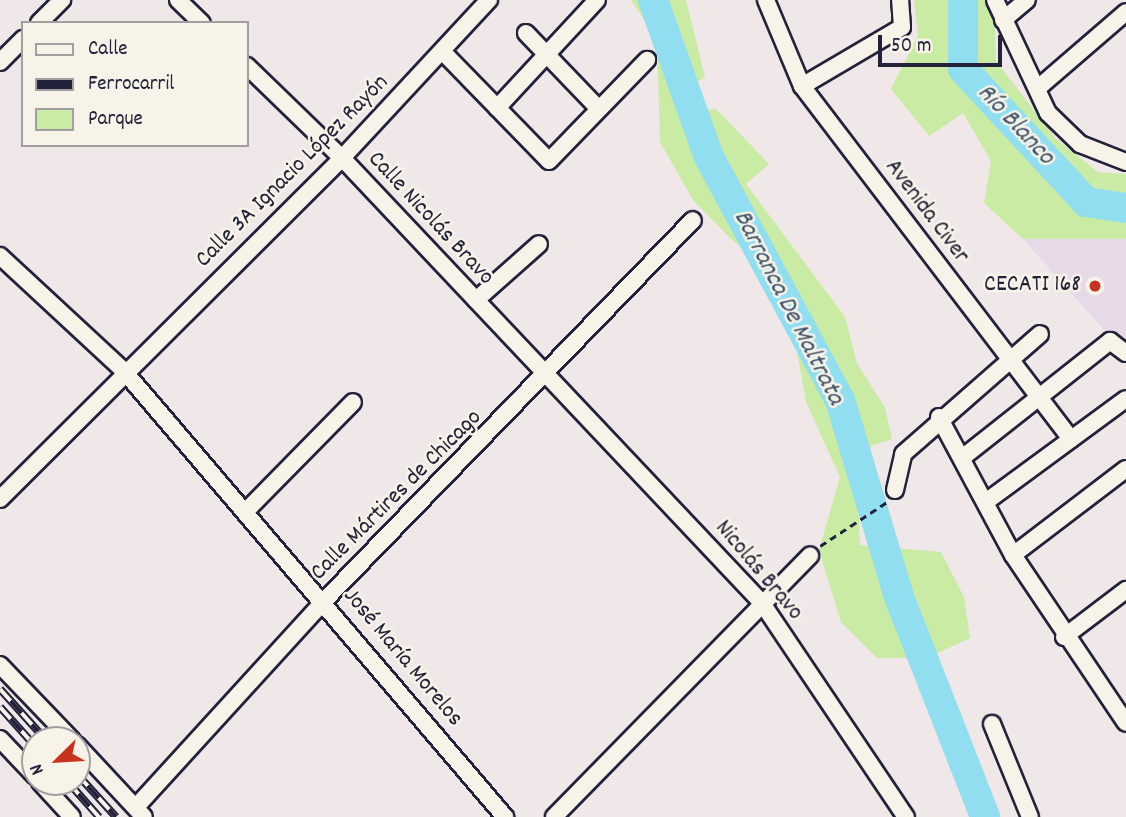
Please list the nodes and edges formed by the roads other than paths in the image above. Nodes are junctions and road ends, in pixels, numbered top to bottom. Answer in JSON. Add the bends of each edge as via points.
{"nodes":[{"id":1,"x":62,"y":0,"type":"edge"},
{"id":2,"x":178,"y":0,"type":"edge"},
{"id":3,"x":489,"y":0,"type":"edge"},
{"id":4,"x":766,"y":0,"type":"edge"},
{"id":5,"x":900,"y":0,"type":"edge"},
{"id":6,"x":995,"y":0,"type":"edge"},
{"id":7,"x":1027,"y":0,"type":"edge"},
{"id":8,"x":598,"y":2,"type":"edge"},
{"id":9,"x":1126,"y":12,"type":"edge"},
{"id":10,"x":1003,"y":20,"type":"junction"},
{"id":11,"x":41,"y":21,"type":"edge"},
{"id":12,"x":200,"y":21,"type":"edge"},
{"id":13,"x":526,"y":33,"type":"dead end"},
{"id":14,"x":21,"y":41,"type":"edge"},
{"id":15,"x":442,"y":51,"type":"junction"},
{"id":16,"x":548,"y":55,"type":"junction"},
{"id":17,"x":647,"y":60,"type":"dead end"},
{"id":18,"x":0,"y":62,"type":"edge"},
{"id":19,"x":248,"y":67,"type":"edge"},
{"id":20,"x":802,"y":86,"type":"junction"},
{"id":21,"x":1038,"y":88,"type":"junction"},
{"id":22,"x":497,"y":108,"type":"junction"},
{"id":23,"x":598,"y":108,"type":"junction"},
{"id":24,"x":342,"y":158,"type":"junction"},
{"id":25,"x":1126,"y":162,"type":"edge"},
{"id":26,"x":693,"y":220,"type":"dead end"},
{"id":27,"x":539,"y":244,"type":"dead end"},
{"id":28,"x":0,"y":256,"type":"edge"},
{"id":29,"x":476,"y":300,"type":"junction"},
{"id":30,"x":1040,"y":334,"type":"dead end"},
{"id":31,"x":1126,"y":353,"type":"edge"},
{"id":32,"x":1010,"y":362,"type":"junction"},
{"id":33,"x":124,"y":371,"type":"junction"},
{"id":34,"x":548,"y":376,"type":"junction"},
{"id":35,"x":1038,"y":397,"type":"junction"},
{"id":36,"x":1126,"y":399,"type":"edge"},
{"id":37,"x":354,"y":402,"type":"dead end"},
{"id":38,"x":939,"y":417,"type":"junction"},
{"id":39,"x":1071,"y":439,"type":"junction"},
{"id":40,"x":962,"y":458,"type":"junction"},
{"id":41,"x":1126,"y":469,"type":"edge"},
{"id":42,"x":895,"y":490,"type":"dead end"},
{"id":43,"x":0,"y":499,"type":"edge"},
{"id":44,"x":987,"y":501,"type":"junction"},
{"id":45,"x":247,"y":510,"type":"junction"},
{"id":46,"x":1013,"y":555,"type":"junction"},
{"id":47,"x":810,"y":556,"type":"dead end"},
{"id":48,"x":1126,"y":590,"type":"edge"},
{"id":49,"x":324,"y":601,"type":"junction"},
{"id":50,"x":762,"y":603,"type":"junction"},
{"id":51,"x":1064,"y":637,"type":"junction"},
{"id":52,"x":0,"y":665,"type":"edge"},
{"id":53,"x":1119,"y":702,"type":"edge"},
{"id":54,"x":1125,"y":721,"type":"edge"},
{"id":55,"x":992,"y":724,"type":"dead end"},
{"id":56,"x":59,"y":726,"type":"edge"},
{"id":57,"x":0,"y":739,"type":"edge"},
{"id":58,"x":21,"y":761,"type":"edge"},
{"id":59,"x":91,"y":761,"type":"edge"},
{"id":60,"x":53,"y":796,"type":"edge"},
{"id":61,"x":140,"y":812,"type":"edge"},
{"id":62,"x":72,"y":817,"type":"edge"},
{"id":63,"x":505,"y":817,"type":"edge"},
{"id":64,"x":554,"y":817,"type":"edge"},
{"id":65,"x":906,"y":817,"type":"edge"},
{"id":66,"x":1030,"y":817,"type":"edge"}],
"edges":[{"from":1,"to":11,"type":"street"},
{"from":2,"to":12,"type":"street"},
{"from":3,"to":15,"type":"street","name":"Calle 3A Ignacio López Rayón"},
{"from":4,"to":20,"type":"street","name":"Avenida Civer"},
{"from":5,"to":20,"type":"street","via":[[902,27]]},
{"from":6,"to":10,"type":"street"},
{"from":7,"to":10,"type":"street"},
{"from":8,"to":16,"type":"street"},
{"from":9,"to":21,"type":"street"},
{"from":10,"to":21,"type":"street"},
{"from":13,"to":16,"type":"street"},
{"from":14,"to":18,"type":"street"},
{"from":15,"to":22,"type":"street"},
{"from":15,"to":24,"type":"street","name":"Calle 3A Ignacio López Rayón"},
{"from":16,"to":22,"type":"street"},
{"from":16,"to":23,"type":"street"},
{"from":17,"to":23,"type":"street"},
{"from":19,"to":24,"type":"street","name":"Calle Nicolás Bravo"},
{"from":20,"to":32,"type":"street","name":"Avenida Civer"},
{"from":21,"to":25,"type":"street","via":[[1048,113],[1080,144]]},
{"from":22,"to":23,"type":"street","via":[[550,161]]},
{"from":24,"to":29,"type":"street","name":"Calle Nicolás Bravo"},
{"from":24,"to":33,"type":"street","name":"Calle 3A Ignacio López Rayón"},
{"from":26,"to":34,"type":"street","name":"Calle Mártires de Chicago"},
{"from":27,"to":29,"type":"street"},
{"from":28,"to":33,"type":"street","name":"José María Morelos"},
{"from":29,"to":34,"type":"street","name":"Calle Nicolás Bravo"},
{"from":30,"to":32,"type":"street"},
{"from":31,"to":35,"type":"street","via":[[1110,341]]},
{"from":32,"to":35,"type":"street","name":"Avenida Civer"},
{"from":32,"to":38,"type":"street"},
{"from":33,"to":43,"type":"street","name":"Calle 3A Ignacio López Rayón"},
{"from":33,"to":45,"type":"street","name":"José María Morelos"},
{"from":34,"to":49,"type":"street","name":"Calle Mártires de Chicago"},
{"from":34,"to":50,"type":"street","name":"Nicolás Bravo"},
{"from":35,"to":39,"type":"street","name":"Avenida Civer"},
{"from":35,"to":40,"type":"street"},
{"from":36,"to":39,"type":"street"},
{"from":37,"to":45,"type":"street"},
{"from":38,"to":40,"type":"street"},
{"from":38,"to":42,"type":"street","via":[[903,454]]},
{"from":39,"to":44,"type":"street"},
{"from":40,"to":44,"type":"street"},
{"from":41,"to":46,"type":"street"},
{"from":44,"to":46,"type":"street"},
{"from":45,"to":49,"type":"street","name":"José María Morelos"},
{"from":46,"to":51,"type":"street"},
{"from":47,"to":50,"type":"street"},
{"from":48,"to":51,"type":"street"},
{"from":49,"to":61,"type":"street","name":"Calle Mártires de Chicago"},
{"from":49,"to":63,"type":"street","name":"José María Morelos"},
{"from":50,"to":64,"type":"street"},
{"from":50,"to":65,"type":"street","name":"Nicolás Bravo"},
{"from":51,"to":53,"type":"street"},
{"from":52,"to":56,"type":"street"},
{"from":53,"to":54,"type":"street"},
{"from":55,"to":66,"type":"street"},
{"from":57,"to":58,"type":"street"},
{"from":59,"to":61,"type":"street"},
{"from":60,"to":62,"type":"street"}]}
